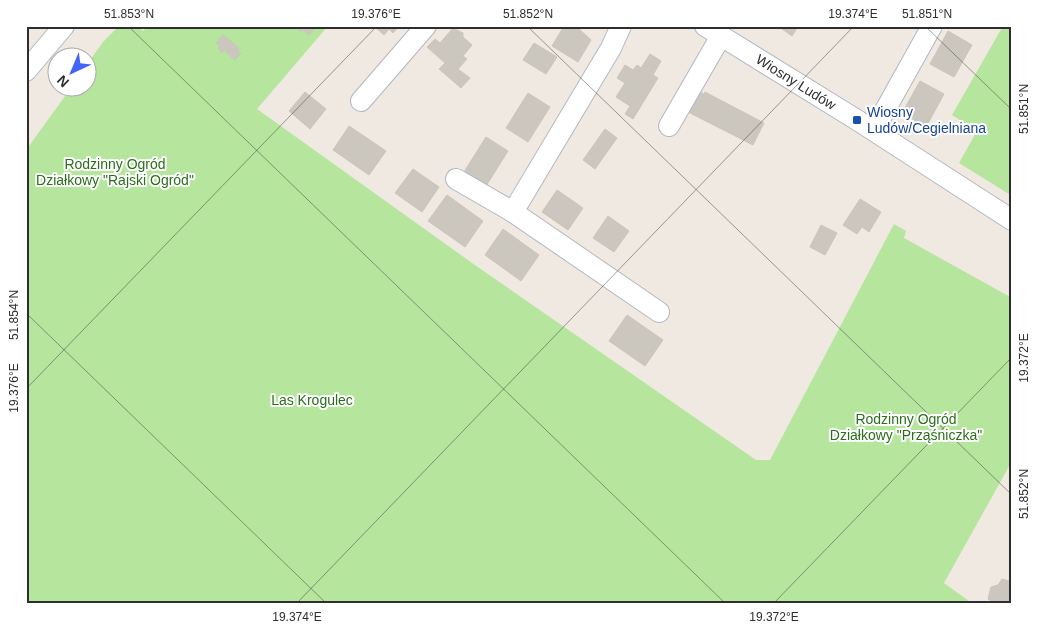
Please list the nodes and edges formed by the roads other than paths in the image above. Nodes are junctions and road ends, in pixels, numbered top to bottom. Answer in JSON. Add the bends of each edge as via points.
{"nodes":[{"id":1,"x":64,"y":26,"type":"edge"},
{"id":2,"x":426,"y":26,"type":"edge"},
{"id":3,"x":621,"y":26,"type":"edge"},
{"id":4,"x":932,"y":26,"type":"edge"},
{"id":5,"x":723,"y":32,"type":"edge"},
{"id":6,"x":26,"y":71,"type":"edge"},
{"id":7,"x":361,"y":101,"type":"dead end"},
{"id":8,"x":669,"y":126,"type":"dead end"},
{"id":9,"x":874,"y":130,"type":"junction"},
{"id":10,"x":456,"y":179,"type":"dead end"},
{"id":11,"x":513,"y":212,"type":"junction"},
{"id":12,"x":1012,"y":220,"type":"edge"},
{"id":13,"x":658,"y":312,"type":"dead end"}],
"edges":[{"from":1,"to":6,"type":"street"},
{"from":2,"to":7,"type":"street"},
{"from":3,"to":11,"type":"street"},
{"from":4,"to":9,"type":"street"},
{"from":5,"to":8,"type":"street"},
{"from":5,"to":9,"type":"street","name":"Wiosny Ludów"},
{"from":9,"to":12,"type":"street","name":"Wiosny Ludów"},
{"from":10,"to":11,"type":"street"},
{"from":11,"to":13,"type":"street"}]}
